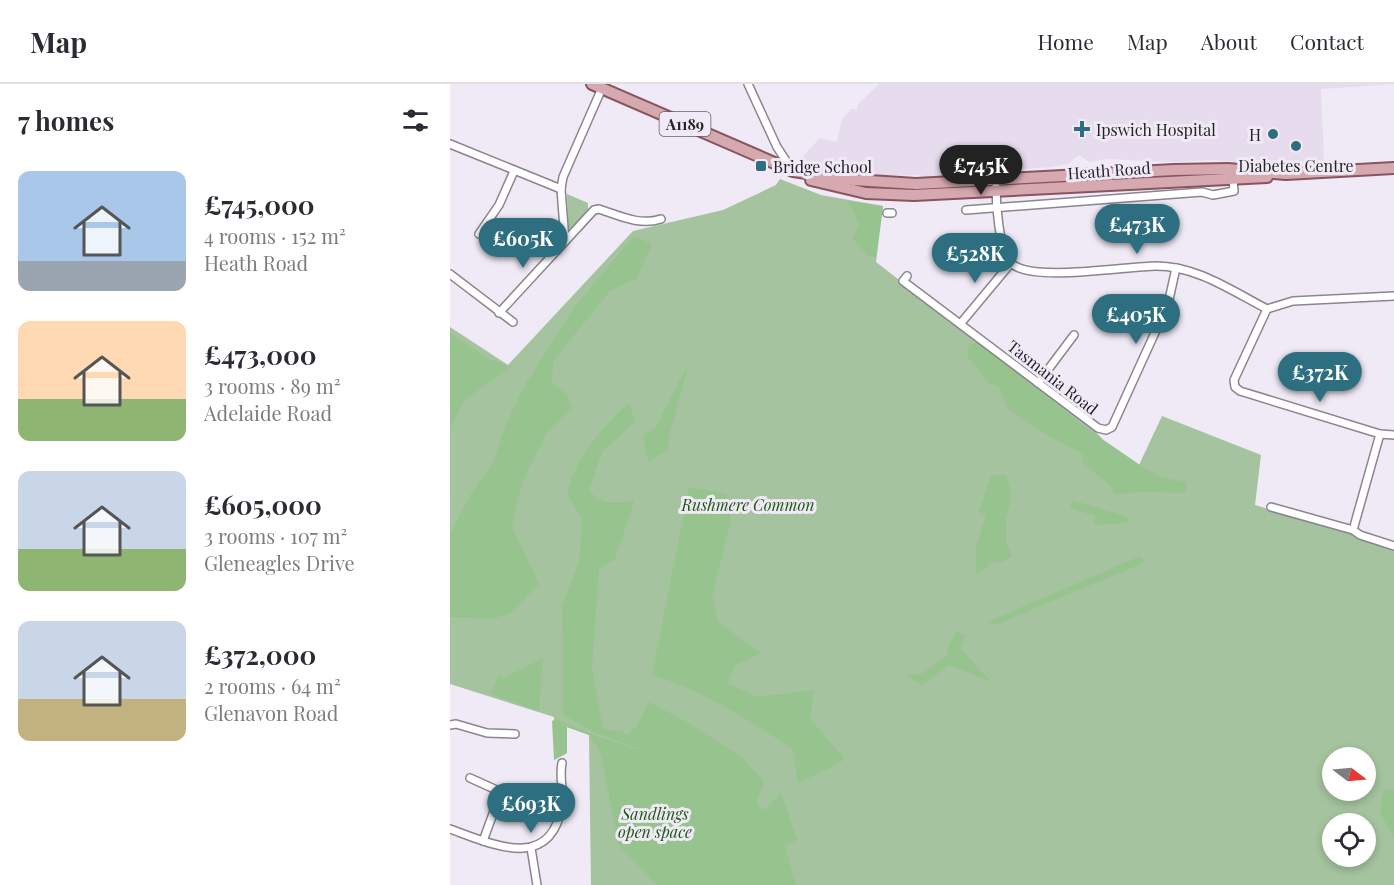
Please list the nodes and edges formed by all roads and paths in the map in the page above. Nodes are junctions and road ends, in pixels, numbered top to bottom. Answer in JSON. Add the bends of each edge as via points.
{"nodes":[{"id":1,"x":748,"y":84,"type":"edge"},
{"id":2,"x":597,"y":86,"type":"edge"},
{"id":3,"x":450,"y":144,"type":"edge"},
{"id":4,"x":777,"y":147,"type":"junction"},
{"id":5,"x":767,"y":160,"type":"junction"},
{"id":6,"x":1394,"y":168,"type":"edge"},
{"id":7,"x":514,"y":171,"type":"junction"},
{"id":8,"x":795,"y":172,"type":"junction"},
{"id":9,"x":1281,"y":174,"type":"junction"},
{"id":10,"x":1233,"y":182,"type":"junction"},
{"id":11,"x":996,"y":186,"type":"junction"},
{"id":12,"x":561,"y":189,"type":"junction"},
{"id":13,"x":997,"y":208,"type":"junction"},
{"id":14,"x":966,"y":210,"type":"dead end"},
{"id":15,"x":662,"y":219,"type":"dead end"},
{"id":16,"x":479,"y":234,"type":"dead end"},
{"id":17,"x":565,"y":241,"type":"junction"},
{"id":18,"x":1011,"y":263,"type":"junction"},
{"id":19,"x":1176,"y":268,"type":"junction"},
{"id":20,"x":450,"y":274,"type":"edge"},
{"id":21,"x":907,"y":276,"type":"dead end"},
{"id":22,"x":1394,"y":296,"type":"edge"},
{"id":23,"x":1267,"y":309,"type":"junction"},
{"id":24,"x":499,"y":313,"type":"junction"},
{"id":25,"x":513,"y":321,"type":"dead end"},
{"id":26,"x":962,"y":323,"type":"junction"},
{"id":27,"x":1074,"y":336,"type":"dead end"},
{"id":28,"x":1038,"y":383,"type":"junction"},
{"id":29,"x":1380,"y":434,"type":"junction"},
{"id":30,"x":1394,"y":435,"type":"edge"},
{"id":31,"x":1271,"y":507,"type":"dead end"},
{"id":32,"x":1353,"y":530,"type":"junction"},
{"id":33,"x":1394,"y":546,"type":"edge"},
{"id":34,"x":450,"y":725,"type":"edge"},
{"id":35,"x":515,"y":734,"type":"dead end"},
{"id":36,"x":562,"y":764,"type":"dead end"},
{"id":37,"x":470,"y":778,"type":"dead end"},
{"id":38,"x":450,"y":829,"type":"edge"},
{"id":39,"x":483,"y":841,"type":"junction"},
{"id":40,"x":531,"y":848,"type":"junction"},
{"id":41,"x":537,"y":885,"type":"edge"}],
"edges":[{"from":1,"to":4,"type":"street"},
{"from":2,"to":5,"type":"main road","name":"Heath Road","number":"A1189"},
{"from":2,"to":12,"type":"street"},
{"from":3,"to":7,"type":"street"},
{"from":4,"to":5,"type":"street"},
{"from":4,"to":8,"type":"street"},
{"from":5,"to":8,"type":"main road","name":"Heath Road"},
{"from":6,"to":9,"type":"main road","name":"Heath Road"},
{"from":7,"to":12,"type":"street"},
{"from":7,"to":16,"type":"street","via":[[499,205]]},
{"from":8,"to":11,"type":"main road","name":"Heath Road","via":[[891,183]]},
{"from":8,"to":11,"type":"main road","name":"Heath Road","via":[[807,179],[866,193],[914,195]]},
{"from":9,"to":10,"type":"main road","name":"Heath Road"},
{"from":9,"to":11,"type":"main road","name":"Heath Road","via":[[1228,169],[1079,176]]},
{"from":10,"to":11,"type":"main road","name":"Heath Road"},
{"from":10,"to":13,"type":"street","name":"Heath Road","via":[[1233,193],[1226,194],[1041,202]]},
{"from":11,"to":13,"type":"street"},
{"from":12,"to":17,"type":"street"},
{"from":13,"to":14,"type":"street"},
{"from":13,"to":18,"type":"street"},
{"from":15,"to":17,"type":"street","via":[[638,222],[594,210]]},
{"from":17,"to":24,"type":"street"},
{"from":18,"to":19,"type":"street","via":[[1048,274]]},
{"from":18,"to":26,"type":"street"},
{"from":19,"to":23,"type":"street","via":[[1206,278]]},
{"from":19,"to":28,"type":"street","name":"Tasmania Road","via":[[1168,304],[1112,428],[1098,428]]},
{"from":20,"to":24,"type":"street"},
{"from":21,"to":26,"type":"street","name":"Tasmania Road","via":[[903,280]]},
{"from":22,"to":23,"type":"street","via":[[1293,301]]},
{"from":23,"to":29,"type":"street","via":[[1234,387]]},
{"from":24,"to":25,"type":"street"},
{"from":26,"to":28,"type":"street","name":"Tasmania Road"},
{"from":27,"to":28,"type":"street"},
{"from":29,"to":30,"type":"street"},
{"from":29,"to":32,"type":"street"},
{"from":31,"to":32,"type":"street"},
{"from":32,"to":33,"type":"street"},
{"from":34,"to":35,"type":"street"},
{"from":36,"to":40,"type":"street","via":[[558,822],[547,839]]},
{"from":37,"to":39,"type":"street","via":[[501,792]]},
{"from":38,"to":39,"type":"street"},
{"from":39,"to":40,"type":"street","via":[[511,849]]},
{"from":40,"to":41,"type":"street"}]}
